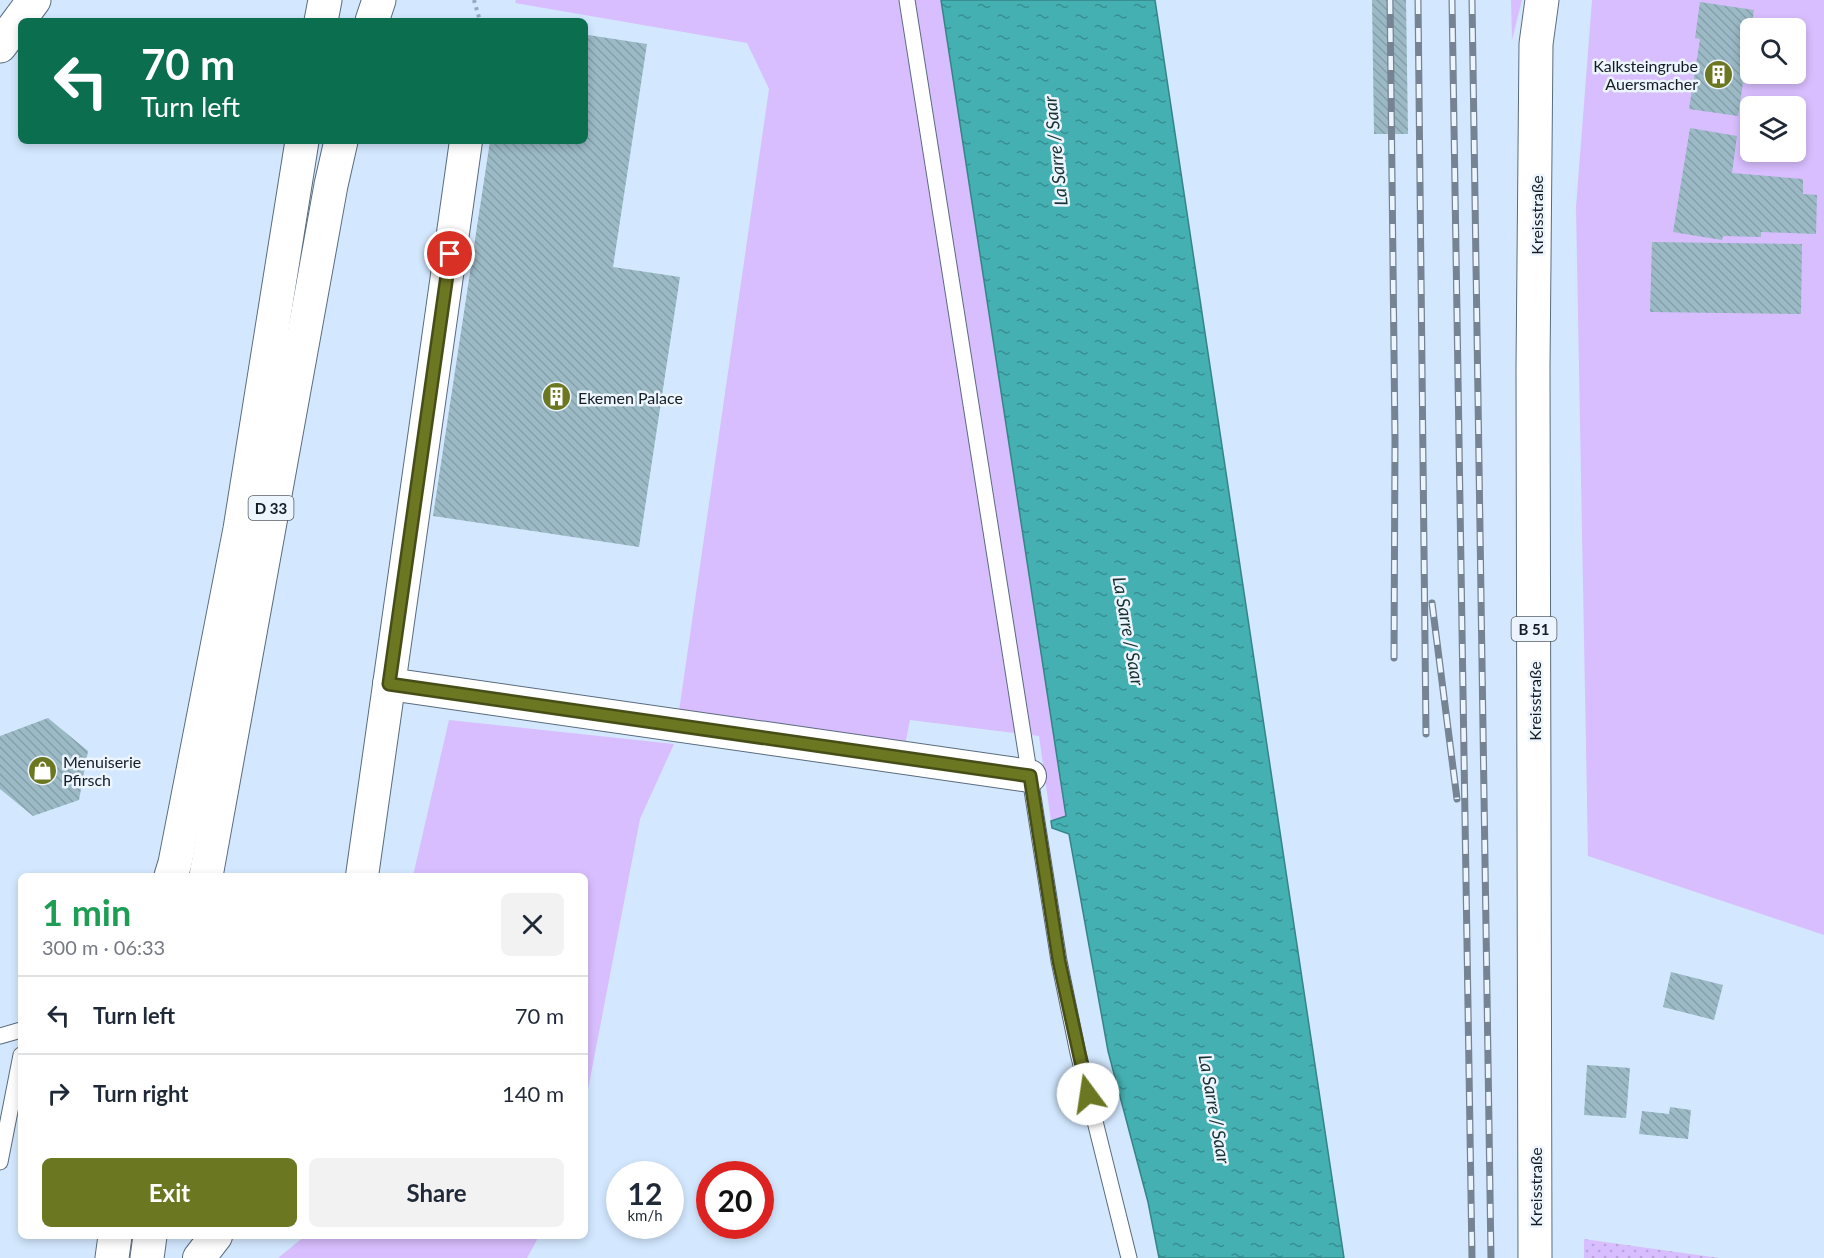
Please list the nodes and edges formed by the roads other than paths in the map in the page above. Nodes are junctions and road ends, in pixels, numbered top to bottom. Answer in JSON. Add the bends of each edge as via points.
{"nodes":[{"id":1,"x":34,"y":0,"type":"edge"},
{"id":2,"x":325,"y":0,"type":"edge"},
{"id":3,"x":379,"y":0,"type":"edge"},
{"id":4,"x":907,"y":0,"type":"edge"},
{"id":5,"x":1542,"y":0,"type":"edge"},
{"id":6,"x":21,"y":18,"type":"edge"},
{"id":7,"x":322,"y":18,"type":"edge"},
{"id":8,"x":373,"y":18,"type":"edge"},
{"id":9,"x":18,"y":22,"type":"edge"},
{"id":10,"x":0,"y":46,"type":"edge"},
{"id":11,"x":302,"y":144,"type":"edge"},
{"id":12,"x":340,"y":144,"type":"edge"},
{"id":13,"x":466,"y":144,"type":"edge"},
{"id":14,"x":389,"y":684,"type":"junction"},
{"id":15,"x":1030,"y":776,"type":"junction"},
{"id":16,"x":172,"y":873,"type":"edge"},
{"id":17,"x":207,"y":873,"type":"edge"},
{"id":18,"x":362,"y":873,"type":"edge"},
{"id":19,"x":18,"y":1031,"type":"edge"},
{"id":20,"x":0,"y":1036,"type":"edge"},
{"id":21,"x":18,"y":1070,"type":"edge"},
{"id":22,"x":0,"y":1162,"type":"edge"},
{"id":23,"x":115,"y":1239,"type":"edge"},
{"id":24,"x":150,"y":1239,"type":"edge"},
{"id":25,"x":214,"y":1239,"type":"edge"},
{"id":26,"x":112,"y":1258,"type":"edge"},
{"id":27,"x":147,"y":1258,"type":"edge"},
{"id":28,"x":199,"y":1258,"type":"edge"},
{"id":29,"x":1129,"y":1258,"type":"edge"},
{"id":30,"x":1534,"y":1258,"type":"edge"}],
"edges":[{"from":1,"to":6,"type":"main road"},
{"from":2,"to":7,"type":"main road"},
{"from":3,"to":8,"type":"main road"},
{"from":4,"to":15,"type":"lane"},
{"from":5,"to":30,"type":"main road","name":"Kreisstraße","number":"B 51","via":[[1536,44],[1533,368]]},
{"from":9,"to":10,"type":"main road"},
{"from":11,"to":16,"type":"main road","number":"D 33","via":[[240,528]]},
{"from":12,"to":17,"type":"main road","number":"D 33"},
{"from":13,"to":14,"type":"street"},
{"from":14,"to":15,"type":"street"},
{"from":14,"to":18,"type":"street"},
{"from":15,"to":29,"type":"lane","via":[[1075,1041]]},
{"from":19,"to":20,"type":"lane"},
{"from":21,"to":22,"type":"lane"},
{"from":23,"to":26,"type":"main road"},
{"from":24,"to":27,"type":"main road"},
{"from":25,"to":28,"type":"street"}]}
